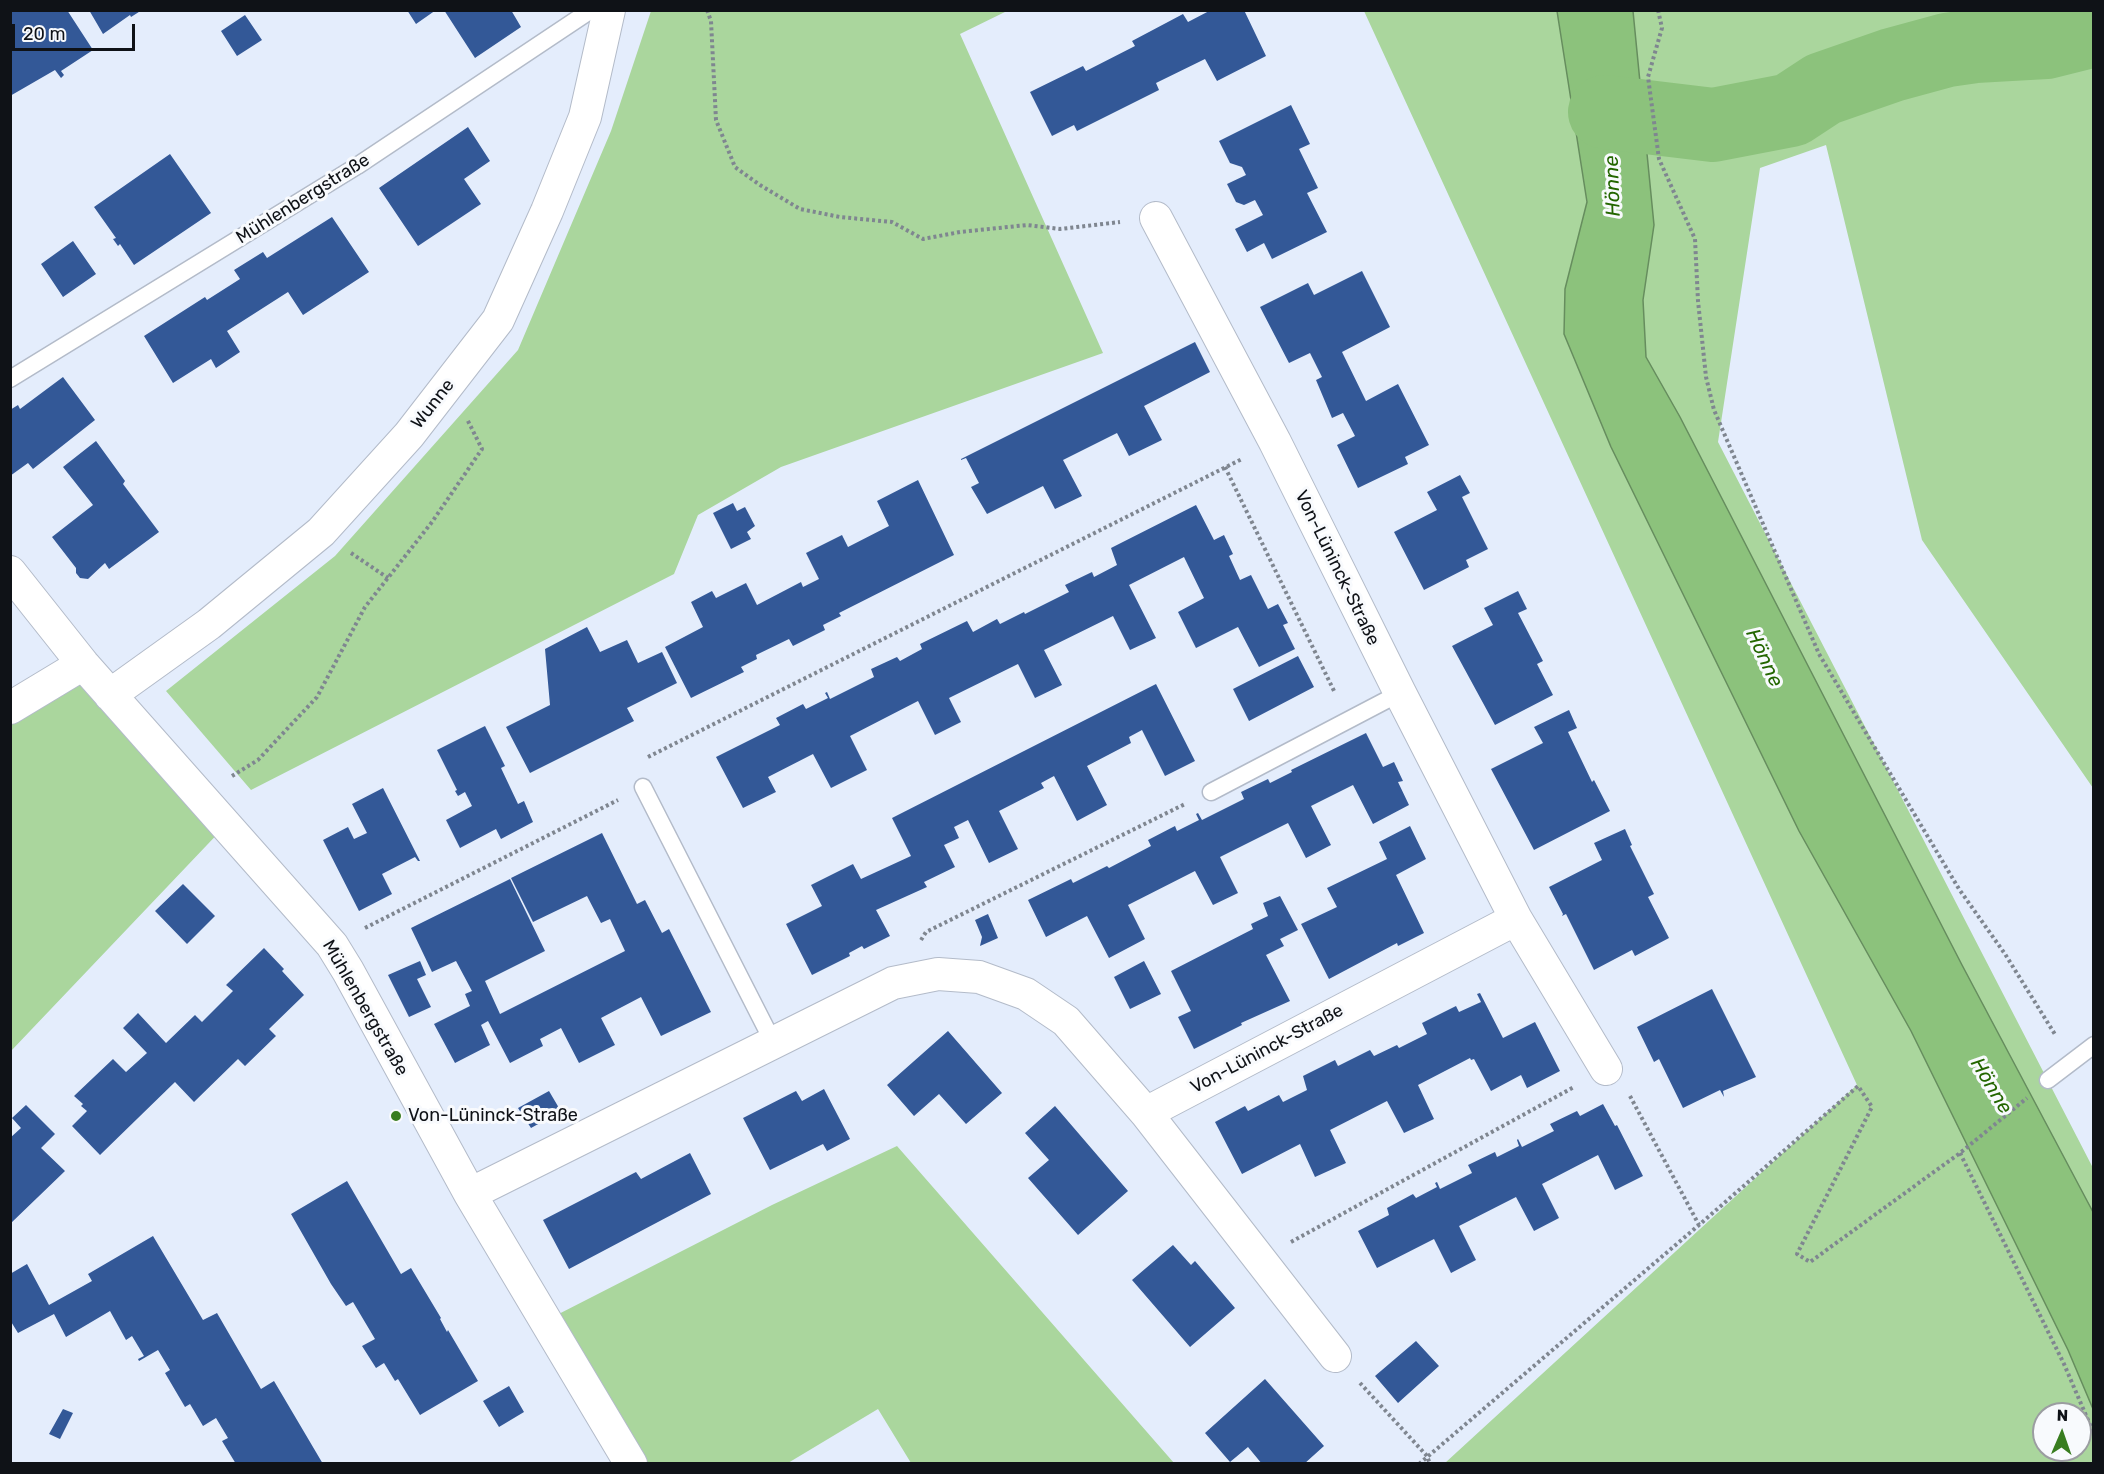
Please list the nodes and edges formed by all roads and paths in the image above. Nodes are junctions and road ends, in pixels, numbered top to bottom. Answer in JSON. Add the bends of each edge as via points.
{"nodes":[{"id":1,"x":591,"y":10,"type":"edge"},
{"id":2,"x":609,"y":10,"type":"edge"},
{"id":3,"x":707,"y":10,"type":"edge"},
{"id":4,"x":1658,"y":10,"type":"edge"},
{"id":5,"x":1156,"y":218,"type":"joint"},
{"id":6,"x":10,"y":379,"type":"edge"},
{"id":7,"x":449,"y":384,"type":"junction"},
{"id":8,"x":1275,"y":442,"type":"junction"},
{"id":9,"x":1225,"y":467,"type":"junction"},
{"id":10,"x":321,"y":532,"type":"junction"},
{"id":11,"x":10,"y":572,"type":"edge"},
{"id":12,"x":388,"y":578,"type":"junction"},
{"id":13,"x":83,"y":664,"type":"junction"},
{"id":14,"x":1400,"y":693,"type":"junction"},
{"id":15,"x":110,"y":695,"type":"junction"},
{"id":16,"x":10,"y":708,"type":"edge"},
{"id":17,"x":1348,"y":720,"type":"junction"},
{"id":18,"x":643,"y":787,"type":"junction"},
{"id":19,"x":1212,"y":792,"type":"joint"},
{"id":20,"x":200,"y":796,"type":"junction"},
{"id":21,"x":1516,"y":919,"type":"junction"},
{"id":22,"x":926,"y":932,"type":"dead end"},
{"id":23,"x":332,"y":945,"type":"junction"},
{"id":24,"x":773,"y":1042,"type":"junction"},
{"id":25,"x":2094,"y":1045,"type":"edge"},
{"id":26,"x":2072,"y":1061,"type":"junction"},
{"id":27,"x":1606,"y":1069,"type":"junction"},
{"id":28,"x":2048,"y":1080,"type":"joint"},
{"id":29,"x":1146,"y":1113,"type":"junction"},
{"id":30,"x":1960,"y":1153,"type":"junction"},
{"id":31,"x":470,"y":1194,"type":"junction"},
{"id":32,"x":1700,"y":1225,"type":"junction"},
{"id":33,"x":1261,"y":1258,"type":"junction"},
{"id":34,"x":1335,"y":1356,"type":"joint"},
{"id":35,"x":2094,"y":1434,"type":"edge"},
{"id":36,"x":1427,"y":1456,"type":"junction"},
{"id":37,"x":631,"y":1464,"type":"edge"},
{"id":38,"x":1419,"y":1464,"type":"edge"},
{"id":39,"x":1430,"y":1464,"type":"edge"}],
"edges":[{"from":1,"to":6,"type":"lane","name":"Mühlenbergstraße","via":[[357,166]]},
{"from":2,"to":7,"type":"street","name":"Wunne","via":[[585,117],[547,211],[498,320]]},
{"from":3,"to":5,"type":"path","via":[[711,21],[716,120],[735,167],[800,209],[892,222],[923,239],[1027,225],[1060,229]]},
{"from":4,"to":26,"type":"path","via":[[1662,28],[1648,77],[1659,159],[1695,238],[1706,377],[1714,410],[1819,654],[1959,889]]},
{"from":5,"to":8,"type":"street","name":"Von-Lüninck-Straße"},
{"from":7,"to":10,"type":"street","name":"Wunne","via":[[409,435]]},
{"from":7,"to":12,"type":"path","via":[[482,449]]},
{"from":8,"to":9,"type":"path"},
{"from":8,"to":14,"type":"street","name":"Von-Lüninck-Straße"},
{"from":9,"to":17,"type":"path"},
{"from":9,"to":18,"type":"path","via":[[632,765]]},
{"from":10,"to":12,"type":"path"},
{"from":10,"to":15,"type":"street","name":"Wunne","via":[[210,624]]},
{"from":11,"to":13,"type":"street","name":"Mühlenbergstraße"},
{"from":12,"to":20,"type":"path","via":[[365,607],[317,697],[258,760]]},
{"from":13,"to":15,"type":"street","name":"Mühlenbergstraße"},
{"from":13,"to":16,"type":"street"},
{"from":14,"to":17,"type":"lane"},
{"from":14,"to":21,"type":"street","name":"Von-Lüninck-Straße"},
{"from":15,"to":20,"type":"street","name":"Mühlenbergstraße"},
{"from":17,"to":19,"type":"lane"},
{"from":18,"to":23,"type":"path"},
{"from":18,"to":24,"type":"lane"},
{"from":19,"to":22,"type":"path"},
{"from":20,"to":23,"type":"street","name":"Mühlenbergstraße"},
{"from":21,"to":27,"type":"street","name":"Von-Lüninck-Straße"},
{"from":21,"to":29,"type":"street","name":"Von-Lüninck-Straße"},
{"from":23,"to":31,"type":"street","name":"Mühlenbergstraße"},
{"from":24,"to":29,"type":"street","via":[[893,983],[938,974],[979,977],[1026,993],[1066,1021]]},
{"from":24,"to":31,"type":"street"},
{"from":25,"to":26,"type":"lane"},
{"from":26,"to":28,"type":"lane"},
{"from":27,"to":32,"type":"path","via":[[1621,1079]]},
{"from":27,"to":33,"type":"path"},
{"from":28,"to":30,"type":"path"},
{"from":29,"to":33,"type":"street"},
{"from":30,"to":32,"type":"path","via":[[1810,1262],[1797,1254],[1872,1107],[1858,1086]]},
{"from":30,"to":35,"type":"path"},
{"from":31,"to":37,"type":"street","name":"Mühlenbergstraße"},
{"from":32,"to":36,"type":"path"},
{"from":33,"to":34,"type":"street"},
{"from":34,"to":36,"type":"path"},
{"from":36,"to":38,"type":"path"},
{"from":36,"to":39,"type":"path"}]}
